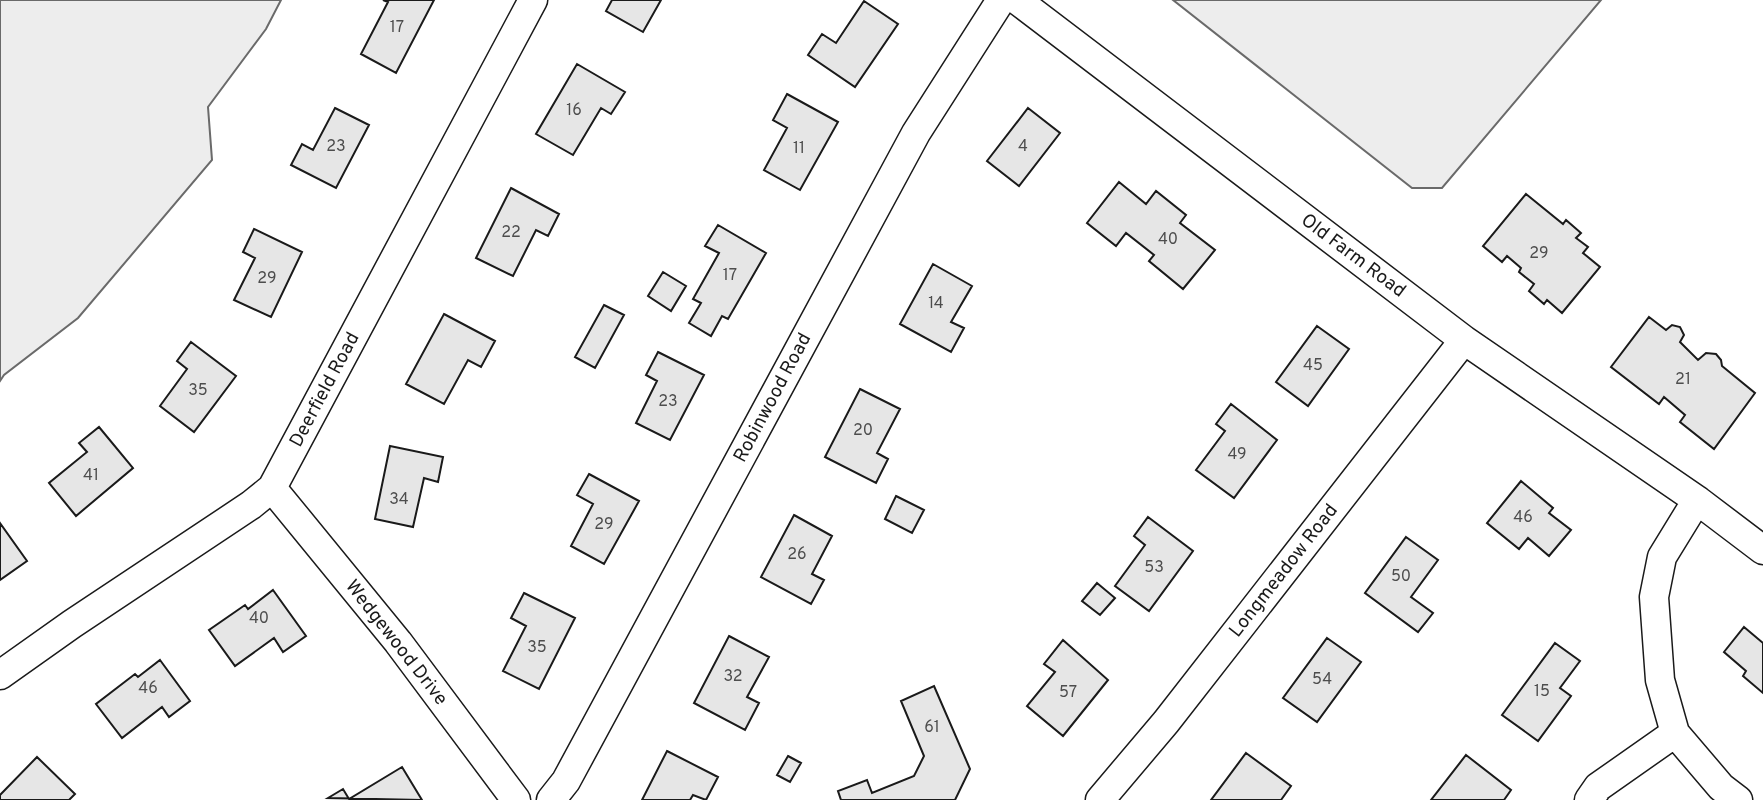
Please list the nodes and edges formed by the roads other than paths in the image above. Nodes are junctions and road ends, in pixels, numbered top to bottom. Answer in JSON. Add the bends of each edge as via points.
{"nodes":[{"id":1,"x":533,"y":0,"type":"edge"},
{"id":2,"x":1001,"y":0,"type":"edge"},
{"id":3,"x":1017,"y":0,"type":"edge"},
{"id":4,"x":1464,"y":340,"type":"junction"},
{"id":5,"x":272,"y":488,"type":"junction"},
{"id":6,"x":1697,"y":500,"type":"junction"},
{"id":7,"x":1763,"y":550,"type":"edge"},
{"id":8,"x":0,"y":675,"type":"edge"},
{"id":9,"x":1675,"y":733,"type":"junction"},
{"id":10,"x":516,"y":800,"type":"edge"},
{"id":11,"x":551,"y":800,"type":"edge"},
{"id":12,"x":1100,"y":800,"type":"edge"},
{"id":13,"x":1589,"y":800,"type":"edge"},
{"id":14,"x":1738,"y":800,"type":"edge"}],
"edges":[{"from":1,"to":5,"type":"street","name":"Deerfield Road"},
{"from":2,"to":11,"type":"street","name":"Robinwood Road","via":[[916,133],[566,781]]},
{"from":3,"to":4,"type":"street","name":"Old Farm Road"},
{"from":4,"to":6,"type":"street","name":"Old Farm Road"},
{"from":4,"to":12,"type":"street","name":"Longmeadow Road"},
{"from":5,"to":8,"type":"street","name":"Deerfield Road"},
{"from":5,"to":10,"type":"street","name":"Wedgewood Drive","via":[[398,642]]},
{"from":6,"to":7,"type":"street","name":"Old Farm Road"},
{"from":6,"to":9,"type":"street","via":[[1662,557],[1654,597],[1660,680]]},
{"from":9,"to":13,"type":"street","via":[[1598,787]]},
{"from":9,"to":14,"type":"street"}]}
